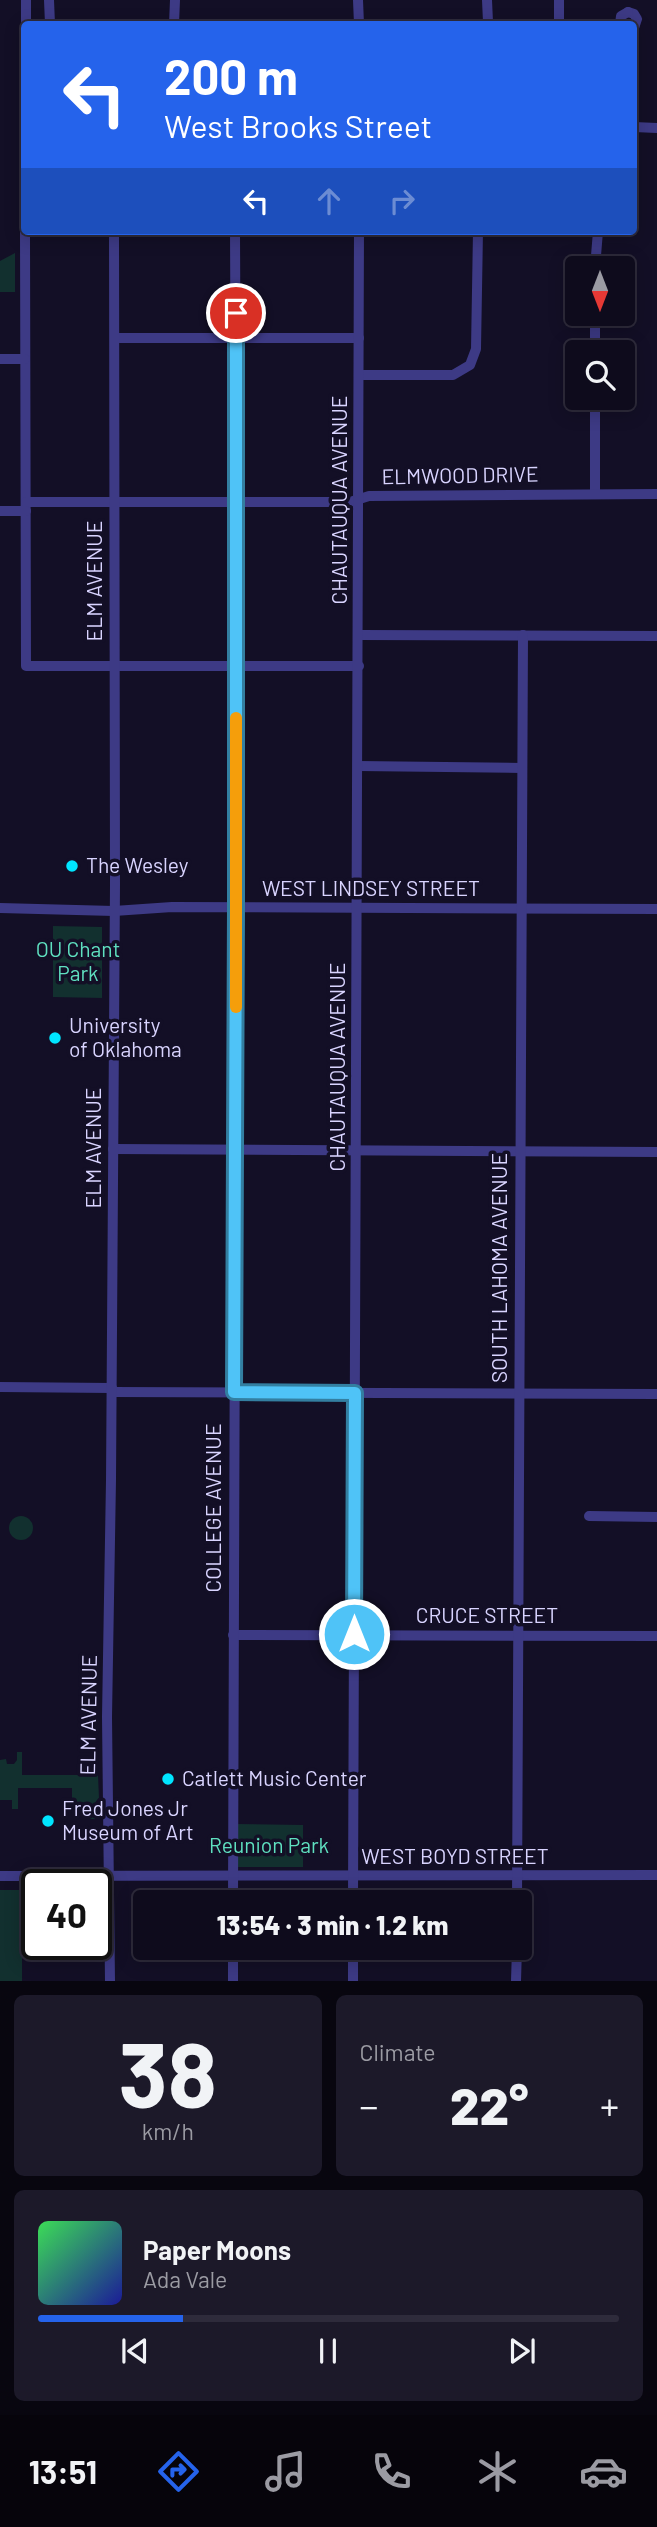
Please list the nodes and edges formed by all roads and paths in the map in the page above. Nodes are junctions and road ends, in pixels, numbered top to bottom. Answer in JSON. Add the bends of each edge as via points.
{"nodes":[{"id":1,"x":26,"y":0,"type":"edge"},
{"id":2,"x":50,"y":0,"type":"edge"},
{"id":3,"x":174,"y":0,"type":"edge"},
{"id":4,"x":358,"y":0,"type":"edge"},
{"id":5,"x":487,"y":0,"type":"edge"},
{"id":6,"x":559,"y":0,"type":"edge"},
{"id":7,"x":628,"y":6,"type":"edge"},
{"id":8,"x":26,"y":21,"type":"edge"},
{"id":9,"x":50,"y":21,"type":"edge"},
{"id":10,"x":174,"y":21,"type":"edge"},
{"id":11,"x":359,"y":21,"type":"edge"},
{"id":12,"x":488,"y":21,"type":"edge"},
{"id":13,"x":559,"y":21,"type":"dead end"},
{"id":14,"x":636,"y":21,"type":"edge"},
{"id":15,"x":637,"y":127,"type":"edge"},
{"id":16,"x":657,"y":128,"type":"edge"},
{"id":17,"x":25,"y":235,"type":"edge"},
{"id":18,"x":114,"y":235,"type":"edge"},
{"id":19,"x":235,"y":235,"type":"edge"},
{"id":20,"x":359,"y":235,"type":"edge"},
{"id":21,"x":478,"y":235,"type":"edge"},
{"id":22,"x":598,"y":235,"type":"edge"},
{"id":23,"x":596,"y":256,"type":"edge"},
{"id":24,"x":115,"y":338,"type":"junction"},
{"id":25,"x":236,"y":338,"type":"junction"},
{"id":26,"x":359,"y":338,"type":"junction"},
{"id":27,"x":0,"y":359,"type":"edge"},
{"id":28,"x":25,"y":359,"type":"junction"},
{"id":29,"x":359,"y":375,"type":"junction"},
{"id":30,"x":595,"y":410,"type":"edge"},
{"id":31,"x":595,"y":494,"type":"junction"},
{"id":32,"x":657,"y":494,"type":"edge"},
{"id":33,"x":359,"y":500,"type":"junction"},
{"id":34,"x":115,"y":502,"type":"junction"},
{"id":35,"x":235,"y":503,"type":"junction"},
{"id":36,"x":26,"y":507,"type":"junction"},
{"id":37,"x":0,"y":511,"type":"edge"},
{"id":38,"x":359,"y":635,"type":"junction"},
{"id":39,"x":523,"y":635,"type":"junction"},
{"id":40,"x":657,"y":636,"type":"edge"},
{"id":41,"x":359,"y":666,"type":"junction"},
{"id":42,"x":237,"y":667,"type":"junction"},
{"id":43,"x":114,"y":668,"type":"junction"},
{"id":44,"x":358,"y":766,"type":"junction"},
{"id":45,"x":522,"y":768,"type":"junction"},
{"id":46,"x":236,"y":907,"type":"junction"},
{"id":47,"x":0,"y":908,"type":"edge"},
{"id":48,"x":358,"y":908,"type":"junction"},
{"id":49,"x":522,"y":909,"type":"junction"},
{"id":50,"x":657,"y":909,"type":"edge"},
{"id":51,"x":114,"y":911,"type":"junction"},
{"id":52,"x":113,"y":1149,"type":"junction"},
{"id":53,"x":235,"y":1151,"type":"junction"},
{"id":54,"x":357,"y":1151,"type":"junction"},
{"id":55,"x":520,"y":1152,"type":"junction"},
{"id":56,"x":657,"y":1152,"type":"edge"},
{"id":57,"x":0,"y":1387,"type":"edge"},
{"id":58,"x":112,"y":1390,"type":"junction"},
{"id":59,"x":234,"y":1392,"type":"junction"},
{"id":60,"x":355,"y":1393,"type":"junction"},
{"id":61,"x":519,"y":1394,"type":"junction"},
{"id":62,"x":657,"y":1394,"type":"edge"},
{"id":63,"x":589,"y":1516,"type":"dead end"},
{"id":64,"x":657,"y":1517,"type":"edge"},
{"id":65,"x":354,"y":1634,"type":"junction"},
{"id":66,"x":233,"y":1635,"type":"junction"},
{"id":67,"x":517,"y":1635,"type":"junction"},
{"id":68,"x":657,"y":1636,"type":"edge"},
{"id":69,"x":110,"y":1869,"type":"edge"},
{"id":70,"x":233,"y":1875,"type":"junction"},
{"id":71,"x":657,"y":1875,"type":"edge"},
{"id":72,"x":0,"y":1876,"type":"edge"},
{"id":73,"x":21,"y":1876,"type":"edge"},
{"id":74,"x":354,"y":1876,"type":"junction"},
{"id":75,"x":517,"y":1876,"type":"junction"},
{"id":76,"x":112,"y":1877,"type":"edge"},
{"id":77,"x":233,"y":1890,"type":"edge"},
{"id":78,"x":353,"y":1890,"type":"edge"},
{"id":79,"x":517,"y":1890,"type":"edge"},
{"id":80,"x":110,"y":1960,"type":"edge"},
{"id":81,"x":233,"y":1960,"type":"edge"},
{"id":82,"x":353,"y":1960,"type":"edge"},
{"id":83,"x":517,"y":1960,"type":"edge"},
{"id":84,"x":110,"y":1981,"type":"edge"},
{"id":85,"x":233,"y":1981,"type":"edge"},
{"id":86,"x":353,"y":1981,"type":"edge"},
{"id":87,"x":516,"y":1981,"type":"edge"}],
"edges":[{"from":1,"to":8,"type":"street"},
{"from":2,"to":9,"type":"street"},
{"from":3,"to":10,"type":"street"},
{"from":4,"to":11,"type":"street"},
{"from":5,"to":12,"type":"street"},
{"from":6,"to":13,"type":"street"},
{"from":7,"to":14,"type":"street"},
{"from":15,"to":16,"type":"street"},
{"from":17,"to":28,"type":"street"},
{"from":18,"to":24,"type":"street","name":"ELM AVENUE"},
{"from":19,"to":25,"type":"street","name":"COLLEGE AVENUE"},
{"from":20,"to":26,"type":"street","name":"CHAUTAUQUA AVENUE"},
{"from":21,"to":29,"type":"street","via":[[476,349],[470,365],[453,375]]},
{"from":22,"to":23,"type":"street"},
{"from":24,"to":25,"type":"street"},
{"from":24,"to":34,"type":"street","name":"ELM AVENUE"},
{"from":25,"to":26,"type":"street"},
{"from":25,"to":35,"type":"street","name":"COLLEGE AVENUE"},
{"from":26,"to":29,"type":"street","name":"CHAUTAUQUA AVENUE"},
{"from":27,"to":28,"type":"street"},
{"from":28,"to":36,"type":"street"},
{"from":29,"to":33,"type":"street","name":"CHAUTAUQUA AVENUE"},
{"from":30,"to":31,"type":"street"},
{"from":31,"to":32,"type":"street","name":"ELMWOOD DRIVE"},
{"from":31,"to":33,"type":"street","name":"ELMWOOD DRIVE","via":[[369,496]]},
{"from":33,"to":35,"type":"street","name":"ELMWOOD DRIVE"},
{"from":33,"to":38,"type":"street","name":"CHAUTAUQUA AVENUE"},
{"from":34,"to":35,"type":"street","name":"ELMWOOD DRIVE"},
{"from":34,"to":36,"type":"street","name":"ELMWOOD DRIVE"},
{"from":34,"to":43,"type":"street","name":"ELM AVENUE"},
{"from":35,"to":42,"type":"street","name":"COLLEGE AVENUE"},
{"from":36,"to":37,"type":"street","name":"ELMWOOD DRIVE"},
{"from":36,"to":43,"type":"street","via":[[26,666]]},
{"from":38,"to":39,"type":"street"},
{"from":38,"to":41,"type":"street","name":"CHAUTAUQUA AVENUE"},
{"from":39,"to":40,"type":"street"},
{"from":39,"to":45,"type":"street","name":"SOUTH LAHOMA AVENUE"},
{"from":41,"to":42,"type":"street"},
{"from":41,"to":44,"type":"street","name":"CHAUTAUQUA AVENUE"},
{"from":42,"to":43,"type":"street"},
{"from":42,"to":46,"type":"street","name":"COLLEGE AVENUE"},
{"from":43,"to":51,"type":"street","name":"ELM AVENUE"},
{"from":44,"to":45,"type":"street"},
{"from":44,"to":48,"type":"street","name":"CHAUTAUQUA AVENUE"},
{"from":45,"to":49,"type":"street","name":"SOUTH LAHOMA AVENUE"},
{"from":46,"to":48,"type":"street","name":"WEST LINDSEY STREET"},
{"from":46,"to":51,"type":"street","name":"WEST LINDSEY STREET"},
{"from":46,"to":53,"type":"street","name":"COLLEGE AVENUE"},
{"from":47,"to":51,"type":"street","name":"WEST LINDSEY STREET"},
{"from":48,"to":49,"type":"street","name":"WEST LINDSEY STREET"},
{"from":48,"to":54,"type":"street","name":"CHAUTAUQUA AVENUE"},
{"from":49,"to":50,"type":"street","name":"WEST LINDSEY STREET"},
{"from":49,"to":55,"type":"street","name":"SOUTH LAHOMA AVENUE"},
{"from":51,"to":52,"type":"street","name":"ELM AVENUE"},
{"from":52,"to":53,"type":"street"},
{"from":52,"to":58,"type":"street","name":"ELM AVENUE"},
{"from":53,"to":54,"type":"street"},
{"from":53,"to":59,"type":"street","name":"COLLEGE AVENUE"},
{"from":54,"to":55,"type":"street"},
{"from":54,"to":60,"type":"street","name":"CHAUTAUQUA AVENUE"},
{"from":55,"to":56,"type":"street"},
{"from":55,"to":61,"type":"street","name":"SOUTH LAHOMA AVENUE"},
{"from":57,"to":58,"type":"street"},
{"from":58,"to":59,"type":"street"},
{"from":58,"to":69,"type":"street","name":"ELM AVENUE","via":[[107,1717]]},
{"from":59,"to":60,"type":"street"},
{"from":59,"to":66,"type":"street","name":"COLLEGE AVENUE"},
{"from":60,"to":61,"type":"street"},
{"from":60,"to":65,"type":"street","name":"CHAUTAUQUA AVENUE"},
{"from":61,"to":62,"type":"street"},
{"from":61,"to":67,"type":"street","name":"SOUTH LAHOMA AVENUE"},
{"from":63,"to":64,"type":"street"},
{"from":65,"to":66,"type":"street","name":"CRUCE STREET"},
{"from":65,"to":67,"type":"street","name":"CRUCE STREET"},
{"from":65,"to":74,"type":"street","name":"CHAUTAUQUA AVENUE"},
{"from":66,"to":70,"type":"street","name":"COLLEGE AVENUE"},
{"from":67,"to":68,"type":"street","name":"CRUCE STREET"},
{"from":67,"to":75,"type":"street","name":"SOUTH LAHOMA AVENUE"},
{"from":70,"to":74,"type":"street","name":"WEST BOYD STREET"},
{"from":70,"to":76,"type":"street","name":"WEST BOYD STREET"},
{"from":70,"to":77,"type":"street","name":"COLLEGE AVENUE"},
{"from":71,"to":75,"type":"street","name":"WEST BOYD STREET"},
{"from":72,"to":73,"type":"street","name":"WEST BOYD STREET"},
{"from":74,"to":75,"type":"street","name":"WEST BOYD STREET"},
{"from":74,"to":78,"type":"street","name":"CHAUTAUQUA AVENUE"},
{"from":75,"to":79,"type":"street","name":"SOUTH LAHOMA AVENUE"},
{"from":80,"to":84,"type":"street","name":"ELM AVENUE"},
{"from":81,"to":85,"type":"street"},
{"from":82,"to":86,"type":"street"},
{"from":83,"to":87,"type":"street"}]}
